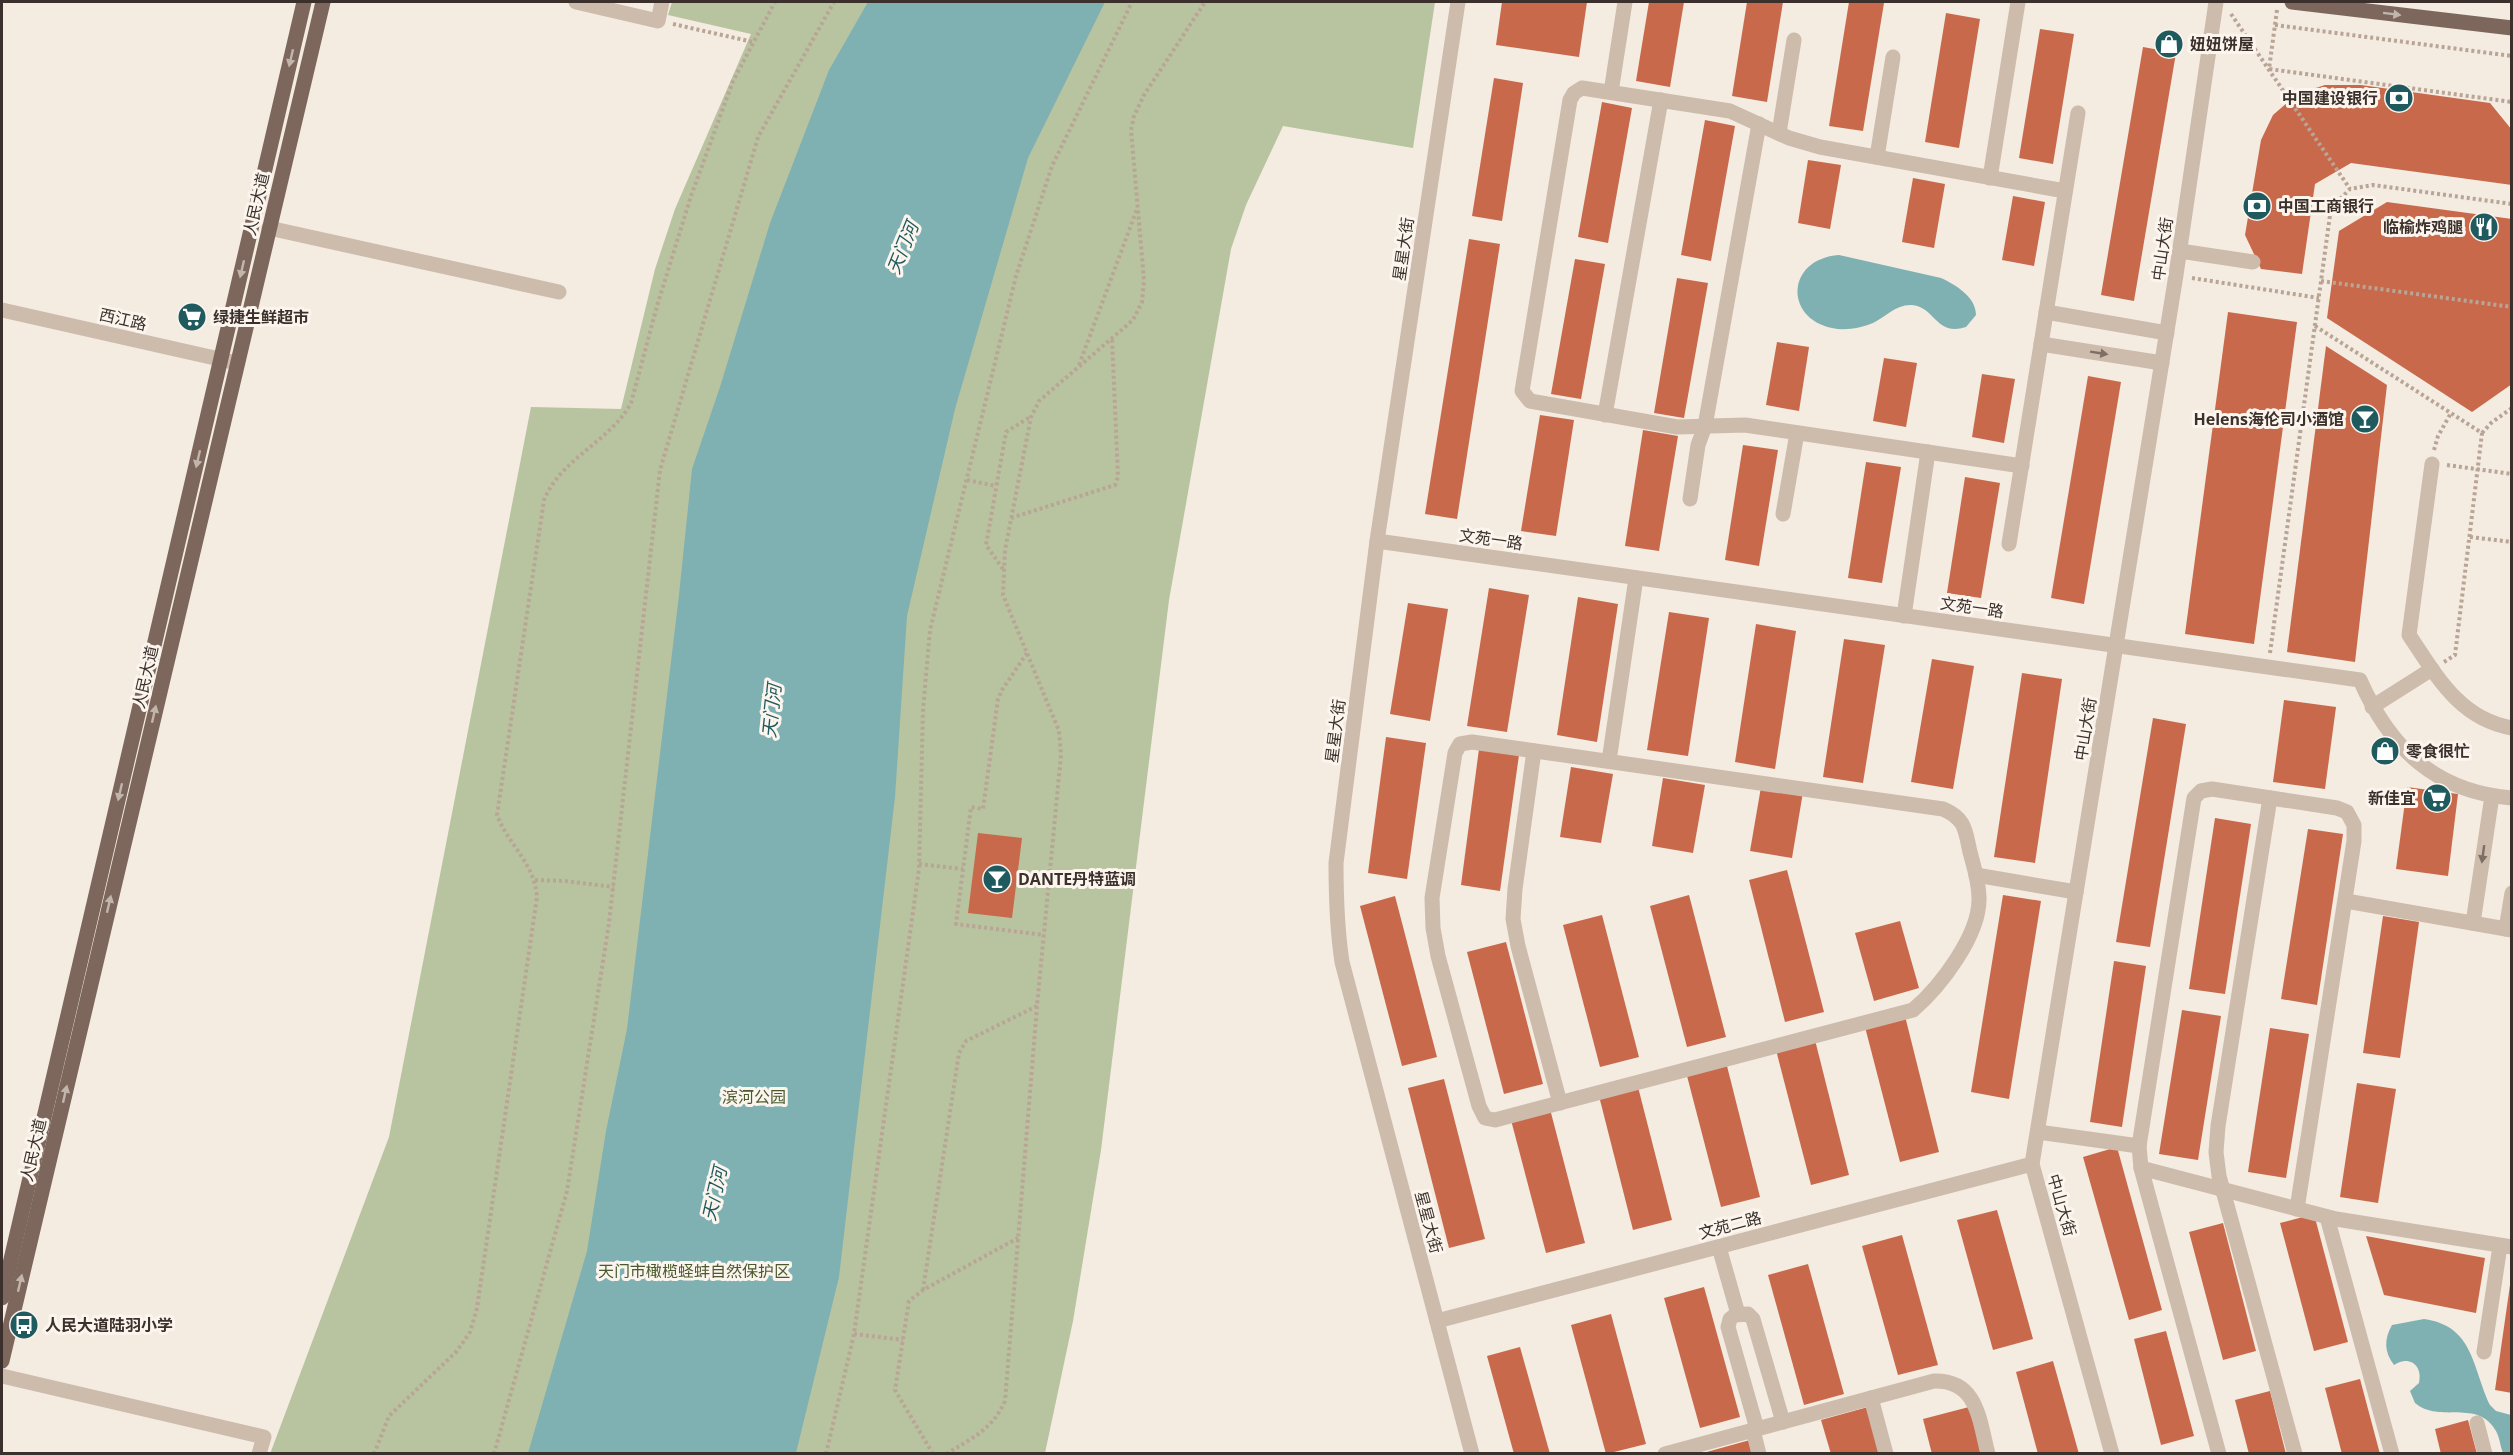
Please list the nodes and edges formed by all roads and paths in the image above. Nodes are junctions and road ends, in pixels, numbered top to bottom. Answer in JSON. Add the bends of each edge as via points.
{"nodes":[{"id":1,"x":304,"y":2,"type":"edge"},
{"id":2,"x":323,"y":2,"type":"edge"},
{"id":3,"x":576,"y":2,"type":"edge"},
{"id":4,"x":662,"y":2,"type":"edge"},
{"id":5,"x":775,"y":2,"type":"edge"},
{"id":6,"x":834,"y":2,"type":"edge"},
{"id":7,"x":1132,"y":2,"type":"edge"},
{"id":8,"x":1205,"y":2,"type":"edge"},
{"id":9,"x":1458,"y":2,"type":"edge"},
{"id":10,"x":1625,"y":2,"type":"edge"},
{"id":11,"x":2018,"y":2,"type":"edge"},
{"id":12,"x":2216,"y":2,"type":"edge"},
{"id":13,"x":2278,"y":2,"type":"edge"},
{"id":14,"x":2292,"y":2,"type":"edge"},
{"id":15,"x":2229,"y":11,"type":"dead end"},
{"id":16,"x":658,"y":21,"type":"junction"},
{"id":17,"x":2275,"y":25,"type":"junction"},
{"id":18,"x":2511,"y":28,"type":"edge"},
{"id":19,"x":1794,"y":40,"type":"dead end"},
{"id":20,"x":753,"y":42,"type":"junction"},
{"id":21,"x":2511,"y":56,"type":"edge"},
{"id":22,"x":1893,"y":57,"type":"dead end"},
{"id":23,"x":2269,"y":69,"type":"junction"},
{"id":24,"x":1611,"y":92,"type":"junction"},
{"id":25,"x":1660,"y":100,"type":"junction"},
{"id":26,"x":2511,"y":102,"type":"edge"},
{"id":27,"x":2078,"y":113,"type":"dead end"},
{"id":28,"x":1759,"y":124,"type":"junction"},
{"id":29,"x":1779,"y":133,"type":"junction"},
{"id":30,"x":1877,"y":157,"type":"junction"},
{"id":31,"x":1990,"y":178,"type":"junction"},
{"id":32,"x":2350,"y":189,"type":"junction"},
{"id":33,"x":2065,"y":191,"type":"junction"},
{"id":34,"x":2511,"y":204,"type":"edge"},
{"id":35,"x":1138,"y":208,"type":"junction"},
{"id":36,"x":269,"y":228,"type":"junction"},
{"id":37,"x":2180,"y":251,"type":"junction"},
{"id":38,"x":2253,"y":262,"type":"dead end"},
{"id":39,"x":2176,"y":275,"type":"junction"},
{"id":40,"x":2321,"y":281,"type":"junction"},
{"id":41,"x":559,"y":292,"type":"dead end"},
{"id":42,"x":2319,"y":298,"type":"junction"},
{"id":43,"x":2511,"y":307,"type":"edge"},
{"id":44,"x":2,"y":310,"type":"edge"},
{"id":45,"x":2046,"y":312,"type":"junction"},
{"id":46,"x":2167,"y":333,"type":"junction"},
{"id":47,"x":1112,"y":338,"type":"junction"},
{"id":48,"x":2041,"y":344,"type":"junction"},
{"id":49,"x":221,"y":359,"type":"junction"},
{"id":50,"x":237,"y":363,"type":"junction"},
{"id":51,"x":2162,"y":363,"type":"junction"},
{"id":52,"x":1078,"y":366,"type":"junction"},
{"id":53,"x":2511,"y":408,"type":"edge"},
{"id":54,"x":2451,"y":413,"type":"dead end"},
{"id":55,"x":1605,"y":415,"type":"junction"},
{"id":56,"x":1031,"y":417,"type":"junction"},
{"id":57,"x":1705,"y":426,"type":"junction"},
{"id":58,"x":1797,"y":433,"type":"junction"},
{"id":59,"x":2482,"y":434,"type":"dead end"},
{"id":60,"x":1928,"y":452,"type":"junction"},
{"id":61,"x":2432,"y":464,"type":"junction"},
{"id":62,"x":2022,"y":466,"type":"junction"},
{"id":63,"x":2511,"y":474,"type":"edge"},
{"id":64,"x":967,"y":480,"type":"junction"},
{"id":65,"x":996,"y":486,"type":"junction"},
{"id":66,"x":1690,"y":499,"type":"dead end"},
{"id":67,"x":1783,"y":514,"type":"dead end"},
{"id":68,"x":1011,"y":518,"type":"junction"},
{"id":69,"x":2470,"y":537,"type":"dead end"},
{"id":70,"x":1377,"y":541,"type":"junction"},
{"id":71,"x":2511,"y":542,"type":"edge"},
{"id":72,"x":2009,"y":544,"type":"dead end"},
{"id":73,"x":1003,"y":570,"type":"junction"},
{"id":74,"x":1636,"y":578,"type":"junction"},
{"id":75,"x":1904,"y":616,"type":"junction"},
{"id":76,"x":2116,"y":646,"type":"junction"},
{"id":77,"x":1028,"y":652,"type":"junction"},
{"id":78,"x":2267,"y":668,"type":"junction"},
{"id":79,"x":2432,"y":669,"type":"junction"},
{"id":80,"x":2372,"y":707,"type":"junction"},
{"id":81,"x":2511,"y":728,"type":"edge"},
{"id":82,"x":1534,"y":751,"type":"junction"},
{"id":83,"x":1609,"y":761,"type":"junction"},
{"id":84,"x":2492,"y":796,"type":"junction"},
{"id":85,"x":2270,"y":798,"type":"junction"},
{"id":86,"x":2511,"y":798,"type":"edge"},
{"id":87,"x":919,"y":864,"type":"junction"},
{"id":88,"x":963,"y":869,"type":"junction"},
{"id":89,"x":1976,"y":875,"type":"junction"},
{"id":90,"x":535,"y":880,"type":"junction"},
{"id":91,"x":614,"y":887,"type":"junction"},
{"id":92,"x":2076,"y":892,"type":"junction"},
{"id":93,"x":2511,"y":893,"type":"edge"},
{"id":94,"x":2346,"y":901,"type":"junction"},
{"id":95,"x":2473,"y":923,"type":"junction"},
{"id":96,"x":2509,"y":929,"type":"edge"},
{"id":97,"x":1044,"y":935,"type":"junction"},
{"id":98,"x":1037,"y":1006,"type":"junction"},
{"id":99,"x":1560,"y":1103,"type":"junction"},
{"id":100,"x":2038,"y":1132,"type":"junction"},
{"id":101,"x":2139,"y":1146,"type":"junction"},
{"id":102,"x":2032,"y":1164,"type":"junction"},
{"id":103,"x":2141,"y":1168,"type":"junction"},
{"id":104,"x":2223,"y":1190,"type":"junction"},
{"id":105,"x":2297,"y":1209,"type":"junction"},
{"id":106,"x":2327,"y":1216,"type":"junction"},
{"id":107,"x":1019,"y":1238,"type":"junction"},
{"id":108,"x":1719,"y":1247,"type":"junction"},
{"id":109,"x":2506,"y":1247,"type":"edge"},
{"id":110,"x":923,"y":1290,"type":"junction"},
{"id":111,"x":2,"y":1298,"type":"edge"},
{"id":112,"x":1738,"y":1314,"type":"junction"},
{"id":113,"x":1437,"y":1321,"type":"junction"},
{"id":114,"x":854,"y":1334,"type":"junction"},
{"id":115,"x":903,"y":1340,"type":"junction"},
{"id":116,"x":2484,"y":1352,"type":"dead end"},
{"id":117,"x":2,"y":1361,"type":"edge"},
{"id":118,"x":2,"y":1376,"type":"edge"},
{"id":119,"x":1871,"y":1398,"type":"junction"},
{"id":120,"x":1783,"y":1422,"type":"junction"},
{"id":121,"x":2476,"y":1423,"type":"dead end"},
{"id":122,"x":1755,"y":1429,"type":"junction"},
{"id":123,"x":259,"y":1454,"type":"edge"},
{"id":124,"x":374,"y":1454,"type":"edge"},
{"id":125,"x":494,"y":1454,"type":"edge"},
{"id":126,"x":826,"y":1454,"type":"edge"},
{"id":127,"x":933,"y":1454,"type":"edge"},
{"id":128,"x":946,"y":1454,"type":"edge"},
{"id":129,"x":1472,"y":1454,"type":"edge"},
{"id":130,"x":1665,"y":1454,"type":"edge"},
{"id":131,"x":1760,"y":1454,"type":"edge"},
{"id":132,"x":1886,"y":1454,"type":"edge"},
{"id":133,"x":1988,"y":1454,"type":"edge"},
{"id":134,"x":2112,"y":1454,"type":"edge"},
{"id":135,"x":2219,"y":1454,"type":"edge"},
{"id":136,"x":2295,"y":1454,"type":"edge"},
{"id":137,"x":2392,"y":1454,"type":"edge"},
{"id":138,"x":2485,"y":1454,"type":"edge"}],
"edges":[{"from":1,"to":49,"type":"main road","name":"人民大道","one_way":true},
{"from":2,"to":36,"type":"main road","name":"人民大道"},
{"from":3,"to":16,"type":"street"},
{"from":4,"to":16,"type":"street"},
{"from":5,"to":20,"type":"path"},
{"from":6,"to":91,"type":"path","via":[[758,138],[660,470]]},
{"from":7,"to":64,"type":"path","via":[[1052,166],[1016,276]]},
{"from":8,"to":35,"type":"path","via":[[1134,116],[1131,130]]},
{"from":9,"to":70,"type":"street","name":"星星大街"},
{"from":10,"to":24,"type":"street"},
{"from":11,"to":31,"type":"street"},
{"from":12,"to":37,"type":"street","name":"中山大街"},
{"from":13,"to":17,"type":"path"},
{"from":14,"to":18,"type":"main road","one_way":true},
{"from":15,"to":23,"type":"path"},
{"from":16,"to":20,"type":"path"},
{"from":17,"to":21,"type":"path"},
{"from":17,"to":23,"type":"path"},
{"from":19,"to":29,"type":"street"},
{"from":20,"to":90,"type":"path","via":[[733,81],[691,196],[632,403],[613,429],[560,473],[544,500],[497,815]]},
{"from":22,"to":30,"type":"street"},
{"from":23,"to":26,"type":"path"},
{"from":23,"to":32,"type":"path"},
{"from":24,"to":25,"type":"street"},
{"from":24,"to":55,"type":"street","via":[[1582,88],[1570,100],[1522,391],[1530,401]]},
{"from":25,"to":28,"type":"street","via":[[1730,111]]},
{"from":25,"to":55,"type":"street"},
{"from":27,"to":33,"type":"street"},
{"from":28,"to":29,"type":"street"},
{"from":28,"to":57,"type":"street"},
{"from":29,"to":30,"type":"street","via":[[1820,147]]},
{"from":30,"to":31,"type":"street"},
{"from":31,"to":33,"type":"street"},
{"from":32,"to":34,"type":"path","via":[[2373,185]]},
{"from":32,"to":40,"type":"path","via":[[2331,208]]},
{"from":33,"to":45,"type":"street"},
{"from":35,"to":47,"type":"path","via":[[1142,302],[1133,320]]},
{"from":35,"to":52,"type":"path"},
{"from":36,"to":41,"type":"street"},
{"from":36,"to":50,"type":"main road","name":"人民大道"},
{"from":37,"to":38,"type":"street"},
{"from":37,"to":39,"type":"street","name":"中山大街"},
{"from":39,"to":42,"type":"path"},
{"from":39,"to":46,"type":"street","name":"中山大街"},
{"from":40,"to":42,"type":"path"},
{"from":40,"to":43,"type":"path"},
{"from":42,"to":78,"type":"path"},
{"from":44,"to":49,"type":"street","name":"西江路"},
{"from":45,"to":46,"type":"street"},
{"from":45,"to":48,"type":"street"},
{"from":46,"to":51,"type":"street","name":"中山大街"},
{"from":47,"to":52,"type":"path"},
{"from":47,"to":68,"type":"path","via":[[1118,477],[1115,485]]},
{"from":48,"to":51,"type":"street","one_way":true},
{"from":48,"to":62,"type":"street"},
{"from":49,"to":50,"type":"street","name":"西江路"},
{"from":49,"to":111,"type":"main road","name":"人民大道","one_way":true},
{"from":117,"to":50,"type":"main road","name":"人民大道","one_way":true},
{"from":51,"to":76,"type":"street","name":"中山大街"},
{"from":52,"to":56,"type":"path","via":[[1039,401]]},
{"from":53,"to":59,"type":"path"},
{"from":54,"to":61,"type":"path","via":[[2438,436]]},
{"from":55,"to":57,"type":"street","via":[[1677,428]]},
{"from":56,"to":65,"type":"path","via":[[1006,432]]},
{"from":56,"to":68,"type":"path"},
{"from":57,"to":58,"type":"street","via":[[1745,425]]},
{"from":57,"to":66,"type":"street","via":[[1698,445]]},
{"from":58,"to":60,"type":"street"},
{"from":58,"to":67,"type":"street"},
{"from":60,"to":62,"type":"street"},
{"from":60,"to":75,"type":"street"},
{"from":61,"to":63,"type":"path"},
{"from":61,"to":79,"type":"street","via":[[2409,635]]},
{"from":62,"to":72,"type":"street"},
{"from":64,"to":65,"type":"path"},
{"from":64,"to":87,"type":"path","via":[[930,630],[923,710]]},
{"from":65,"to":73,"type":"path","via":[[986,545]]},
{"from":68,"to":73,"type":"path"},
{"from":69,"to":71,"type":"path"},
{"from":70,"to":74,"type":"street","name":"文苑一路"},
{"from":70,"to":113,"type":"street","name":"星星大街","via":[[1336,863],[1337,929],[1342,962]]},
{"from":73,"to":77,"type":"path","via":[[1004,595]]},
{"from":74,"to":75,"type":"street","name":"文苑一路"},
{"from":74,"to":83,"type":"street"},
{"from":75,"to":76,"type":"street","name":"文苑一路"},
{"from":76,"to":78,"type":"street","name":"文苑一路"},
{"from":76,"to":92,"type":"street","name":"中山大街"},
{"from":77,"to":88,"type":"path","via":[[998,699],[983,809],[971,807]]},
{"from":77,"to":97,"type":"path","via":[[1059,731],[1061,755]]},
{"from":78,"to":80,"type":"street","name":"文苑一路","via":[[2360,680]]},
{"from":79,"to":80,"type":"street"},
{"from":79,"to":81,"type":"street","via":[[2466,710]]},
{"from":80,"to":84,"type":"street","name":"文苑一路","via":[[2387,731],[2422,766],[2452,784]]},
{"from":82,"to":83,"type":"street"},
{"from":82,"to":99,"type":"street","via":[[1513,919]]},
{"from":82,"to":99,"type":"street","via":[[1472,742],[1460,744],[1455,753],[1432,898],[1433,928],[1485,1118],[1496,1120]]},
{"from":83,"to":89,"type":"street","via":[[1943,809],[1964,825]]},
{"from":84,"to":86,"type":"street","name":"文苑一路"},
{"from":84,"to":95,"type":"street","one_way":true},
{"from":85,"to":94,"type":"street","via":[[2347,812],[2354,833]]},
{"from":85,"to":101,"type":"street","via":[[2212,789],[2201,791],[2194,798]]},
{"from":85,"to":104,"type":"street","via":[[2218,1126],[2216,1152]]},
{"from":87,"to":88,"type":"path"},
{"from":87,"to":114,"type":"path"},
{"from":88,"to":97,"type":"path","via":[[956,924]]},
{"from":89,"to":92,"type":"street"},
{"from":89,"to":99,"type":"street","via":[[1979,899],[1975,925],[1965,947],[1912,1010]]},
{"from":90,"to":91,"type":"path"},
{"from":90,"to":124,"type":"path","via":[[537,897],[473,1324],[457,1351],[389,1416]]},
{"from":91,"to":125,"type":"path","via":[[567,1191]]},
{"from":92,"to":100,"type":"street","name":"中山大街"},
{"from":93,"to":96,"type":"street"},
{"from":94,"to":95,"type":"street"},
{"from":94,"to":105,"type":"street"},
{"from":95,"to":96,"type":"street"},
{"from":97,"to":98,"type":"path"},
{"from":98,"to":107,"type":"path"},
{"from":98,"to":110,"type":"path","via":[[966,1041],[959,1053]]},
{"from":100,"to":101,"type":"street"},
{"from":100,"to":102,"type":"street","name":"中山大街"},
{"from":101,"to":103,"type":"street"},
{"from":102,"to":108,"type":"street","name":"文苑二路"},
{"from":102,"to":134,"type":"street","name":"中山大街"},
{"from":103,"to":104,"type":"street"},
{"from":103,"to":135,"type":"street"},
{"from":104,"to":105,"type":"street"},
{"from":104,"to":136,"type":"street"},
{"from":105,"to":106,"type":"street"},
{"from":106,"to":109,"type":"street"},
{"from":106,"to":137,"type":"street"},
{"from":107,"to":110,"type":"path"},
{"from":107,"to":128,"type":"path","via":[[1005,1401],[998,1417],[986,1429]]},
{"from":108,"to":112,"type":"street"},
{"from":108,"to":113,"type":"street","name":"文苑二路"},
{"from":109,"to":116,"type":"street"},
{"from":110,"to":115,"type":"path","via":[[909,1301]]},
{"from":112,"to":120,"type":"street","via":[[1749,1314],[1753,1319]]},
{"from":112,"to":122,"type":"street","via":[[1730,1319],[1728,1327]]},
{"from":113,"to":129,"type":"street","name":"星星大街"},
{"from":114,"to":115,"type":"path"},
{"from":114,"to":126,"type":"path"},
{"from":115,"to":127,"type":"path","via":[[895,1390]]},
{"from":118,"to":123,"type":"street","via":[[264,1437]]},
{"from":119,"to":120,"type":"street"},
{"from":119,"to":132,"type":"street"},
{"from":119,"to":133,"type":"street","via":[[1951,1381],[1967,1391],[1976,1408]]},
{"from":120,"to":122,"type":"street"},
{"from":121,"to":138,"type":"street"},
{"from":122,"to":130,"type":"street"},
{"from":122,"to":131,"type":"street"}]}
